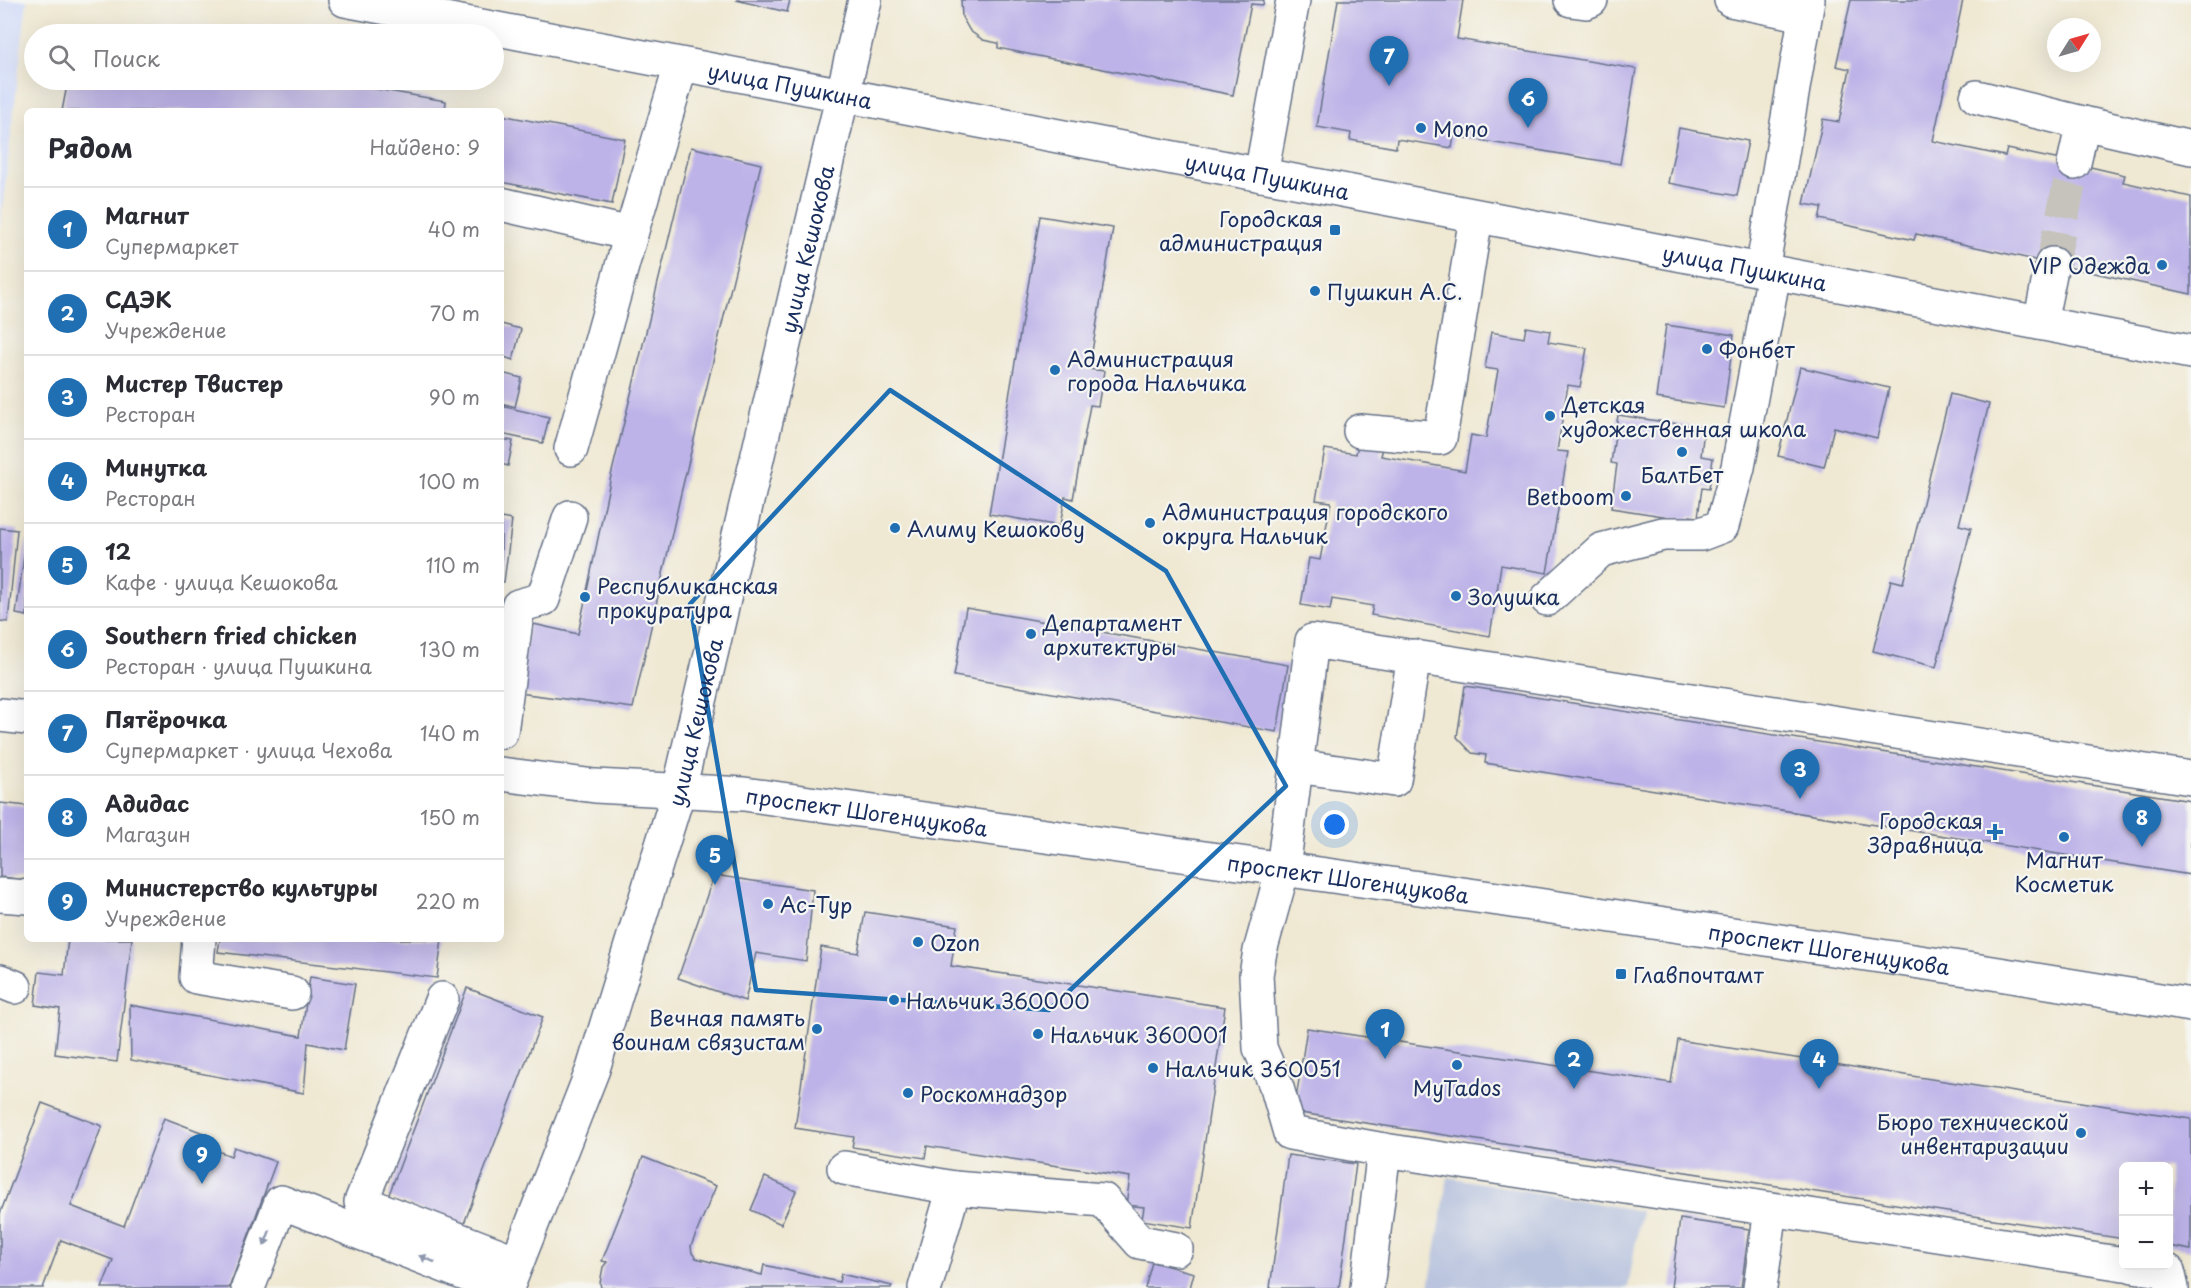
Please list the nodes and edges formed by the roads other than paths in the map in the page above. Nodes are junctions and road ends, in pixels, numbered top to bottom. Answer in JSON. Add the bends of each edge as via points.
{"nodes":[{"id":1,"x":345,"y":0,"type":"edge"},
{"id":2,"x":865,"y":0,"type":"edge"},
{"id":3,"x":1293,"y":0,"type":"edge"},
{"id":4,"x":1571,"y":0,"type":"edge"},
{"id":5,"x":1591,"y":0,"type":"edge"},
{"id":6,"x":1731,"y":0,"type":"edge"},
{"id":7,"x":1807,"y":8,"type":"edge"},
{"id":8,"x":469,"y":24,"type":"edge"},
{"id":9,"x":504,"y":31,"type":"edge"},
{"id":10,"x":681,"y":65,"type":"junction"},
{"id":11,"x":843,"y":96,"type":"junction"},
{"id":12,"x":1977,"y":97,"type":"dead end"},
{"id":13,"x":2083,"y":123,"type":"junction"},
{"id":14,"x":2191,"y":148,"type":"edge"},
{"id":15,"x":2074,"y":163,"type":"tunnel mouth"},
{"id":16,"x":1261,"y":175,"type":"junction"},
{"id":17,"x":504,"y":205,"type":"edge"},
{"id":18,"x":1476,"y":217,"type":"junction"},
{"id":19,"x":631,"y":234,"type":"junction"},
{"id":20,"x":2052,"y":264,"type":"tunnel mouth"},
{"id":21,"x":1768,"y":272,"type":"junction"},
{"id":22,"x":2040,"y":323,"type":"junction"},
{"id":23,"x":2191,"y":352,"type":"edge"},
{"id":24,"x":1360,"y":431,"type":"dead end"},
{"id":25,"x":571,"y":449,"type":"dead end"},
{"id":26,"x":570,"y":517,"type":"dead end"},
{"id":27,"x":1546,"y":599,"type":"dead end"},
{"id":28,"x":1414,"y":657,"type":"junction"},
{"id":29,"x":504,"y":710,"type":"edge"},
{"id":30,"x":0,"y":715,"type":"edge"},
{"id":31,"x":24,"y":718,"type":"edge"},
{"id":32,"x":1296,"y":766,"type":"junction"},
{"id":33,"x":504,"y":774,"type":"edge"},
{"id":34,"x":2191,"y":778,"type":"edge"},
{"id":35,"x":679,"y":790,"type":"junction"},
{"id":36,"x":1283,"y":869,"type":"junction"},
{"id":37,"x":0,"y":895,"type":"edge"},
{"id":38,"x":24,"y":897,"type":"edge"},
{"id":39,"x":200,"y":942,"type":"edge"},
{"id":40,"x":292,"y":993,"type":"dead end"},
{"id":41,"x":442,"y":999,"type":"dead end"},
{"id":42,"x":2191,"y":1005,"type":"edge"},
{"id":43,"x":1384,"y":1150,"type":"junction"},
{"id":44,"x":844,"y":1168,"type":"dead end"},
{"id":45,"x":954,"y":1188,"type":"junction"},
{"id":46,"x":1771,"y":1209,"type":"junction"},
{"id":47,"x":1176,"y":1249,"type":"dead end"},
{"id":48,"x":2119,"y":1263,"type":"edge"},
{"id":49,"x":2161,"y":1270,"type":"edge"},
{"id":50,"x":508,"y":1279,"type":"edge"},
{"id":51,"x":248,"y":1288,"type":"edge"},
{"id":52,"x":925,"y":1288,"type":"edge"},
{"id":53,"x":1367,"y":1288,"type":"edge"},
{"id":54,"x":1760,"y":1288,"type":"edge"},
{"id":55,"x":2172,"y":1288,"type":"edge"}],
"edges":[{"from":1,"to":8,"type":"main road","name":"улица Пушкина"},
{"from":2,"to":11,"type":"main road","name":"улица Кешокова"},
{"from":3,"to":16,"type":"main road"},
{"from":4,"to":5,"type":"main road"},
{"from":6,"to":7,"type":"main road"},
{"from":7,"to":21,"type":"main road"},
{"from":9,"to":10,"type":"main road","name":"улица Пушкина"},
{"from":10,"to":11,"type":"main road","name":"улица Пушкина"},
{"from":10,"to":19,"type":"main road"},
{"from":11,"to":16,"type":"main road","name":"улица Пушкина"},
{"from":11,"to":35,"type":"main road","name":"улица Кешокова"},
{"from":12,"to":13,"type":"main road"},
{"from":13,"to":14,"type":"main road"},
{"from":13,"to":15,"type":"main road"},
{"from":16,"to":18,"type":"main road","name":"улица Пушкина"},
{"from":17,"to":19,"type":"main road"},
{"from":18,"to":21,"type":"main road","name":"улица Пушкина"},
{"from":18,"to":24,"type":"main road","via":[[1440,438]]},
{"from":19,"to":25,"type":"main road"},
{"from":20,"to":22,"type":"main road"},
{"from":21,"to":22,"type":"main road","name":"улица Пушкина"},
{"from":21,"to":27,"type":"main road","via":[[1738,467],[1722,526],[1701,534],[1663,534],[1601,550]]},
{"from":22,"to":23,"type":"main road","name":"улица Пушкина"},
{"from":26,"to":29,"type":"main road","via":[[543,598],[518,606]]},
{"from":28,"to":32,"type":"main road","via":[[1394,780]]},
{"from":28,"to":32,"type":"main road","via":[[1312,641]]},
{"from":28,"to":34,"type":"main road"},
{"from":30,"to":31,"type":"main road"},
{"from":32,"to":36,"type":"main road"},
{"from":33,"to":35,"type":"main road","name":"проспект Шогенцукова","via":[[595,786]]},
{"from":35,"to":36,"type":"main road","name":"проспект Шогенцукова","via":[[744,794]]},
{"from":35,"to":50,"type":"main road","name":"улица Кешокова","via":[[593,1068]]},
{"from":36,"to":42,"type":"main road","name":"проспект Шогенцукова"},
{"from":36,"to":43,"type":"main road","via":[[1256,975],[1260,1048],[1290,1132]]},
{"from":37,"to":38,"type":"main road"},
{"from":39,"to":40,"type":"main road","via":[[196,977]]},
{"from":41,"to":50,"type":"main road","via":[[361,1202]]},
{"from":43,"to":46,"type":"main road"},
{"from":43,"to":53,"type":"main road"},
{"from":44,"to":45,"type":"main road"},
{"from":45,"to":47,"type":"main road","via":[[1103,1200],[1140,1242]]},
{"from":45,"to":52,"type":"main road"},
{"from":46,"to":48,"type":"main road"},
{"from":46,"to":54,"type":"main road"},
{"from":49,"to":55,"type":"main road","via":[[2168,1271]]},
{"from":50,"to":51,"type":"main road","one_way":true,"via":[[281,1202]]}]}
